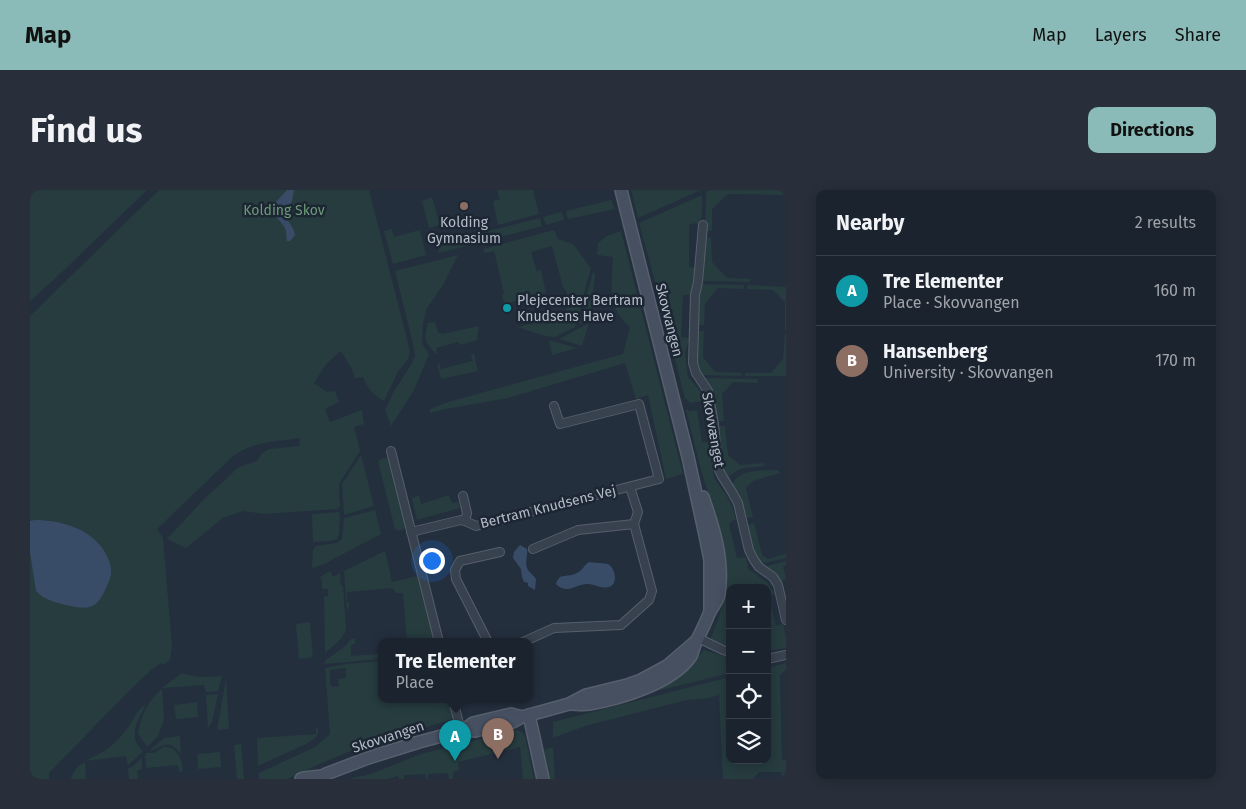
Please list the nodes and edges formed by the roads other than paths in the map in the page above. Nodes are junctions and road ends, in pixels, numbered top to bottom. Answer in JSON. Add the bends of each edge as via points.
{"nodes":[{"id":1,"x":621,"y":190,"type":"edge"},
{"id":2,"x":703,"y":225,"type":"dead end"},
{"id":3,"x":554,"y":406,"type":"dead end"},
{"id":4,"x":391,"y":452,"type":"dead end"},
{"id":5,"x":630,"y":487,"type":"junction"},
{"id":6,"x":463,"y":496,"type":"dead end"},
{"id":7,"x":465,"y":521,"type":"junction"},
{"id":8,"x":634,"y":524,"type":"junction"},
{"id":9,"x":411,"y":532,"type":"junction"},
{"id":10,"x":533,"y":549,"type":"dead end"},
{"id":11,"x":500,"y":552,"type":"dead end"},
{"id":12,"x":786,"y":620,"type":"edge"},
{"id":13,"x":438,"y":638,"type":"edge"},
{"id":14,"x":486,"y":638,"type":"edge"},
{"id":15,"x":532,"y":638,"type":"edge"},
{"id":16,"x":697,"y":640,"type":"junction"},
{"id":17,"x":726,"y":651,"type":"edge"},
{"id":18,"x":786,"y":655,"type":"edge"},
{"id":19,"x":771,"y":658,"type":"edge"},
{"id":20,"x":454,"y":703,"type":"edge"},
{"id":21,"x":525,"y":716,"type":"junction"},
{"id":22,"x":462,"y":730,"type":"junction"},
{"id":23,"x":320,"y":777,"type":"edge"},
{"id":24,"x":301,"y":779,"type":"edge"},
{"id":25,"x":543,"y":779,"type":"edge"}],
"edges":[{"from":1,"to":16,"type":"street","name":"Skovvangen","via":[[688,457],[710,560],[710,611]]},
{"from":2,"to":12,"type":"street","name":"Skovvænget","via":[[695,295],[693,368],[708,391],[718,468],[738,503],[754,560],[778,585]]},
{"from":3,"to":5,"type":"street","name":"Bertram Knudsens Vej","via":[[560,424],[639,404],[659,479]]},
{"from":4,"to":9,"type":"street"},
{"from":5,"to":7,"type":"street","name":"Bertram Knudsens Vej","via":[[476,526]]},
{"from":5,"to":8,"type":"street","name":"Bertram Knudsens Vej","via":[[638,512]]},
{"from":6,"to":7,"type":"street","name":"Bertram Knudsens Vej","via":[[467,513]]},
{"from":7,"to":9,"type":"street","name":"Bertram Knudsens Vej"},
{"from":8,"to":10,"type":"street","via":[[578,530]]},
{"from":8,"to":15,"type":"street","name":"Bertram Knudsens Vej","via":[[652,591],[649,600],[621,626],[554,628]]},
{"from":9,"to":13,"type":"street"},
{"from":11,"to":14,"type":"street","via":[[460,561],[455,570],[456,579]]},
{"from":16,"to":17,"type":"street"},
{"from":16,"to":21,"type":"street","name":"Skovvangen","via":[[667,666],[641,680]]},
{"from":18,"to":19,"type":"street"},
{"from":20,"to":22,"type":"street"},
{"from":21,"to":22,"type":"street","name":"Skovvangen","via":[[475,732]]},
{"from":21,"to":25,"type":"street"},
{"from":22,"to":23,"type":"street","name":"Skovvangen","via":[[368,758]]},
{"from":23,"to":24,"type":"street","name":"Skovvangen"}]}
